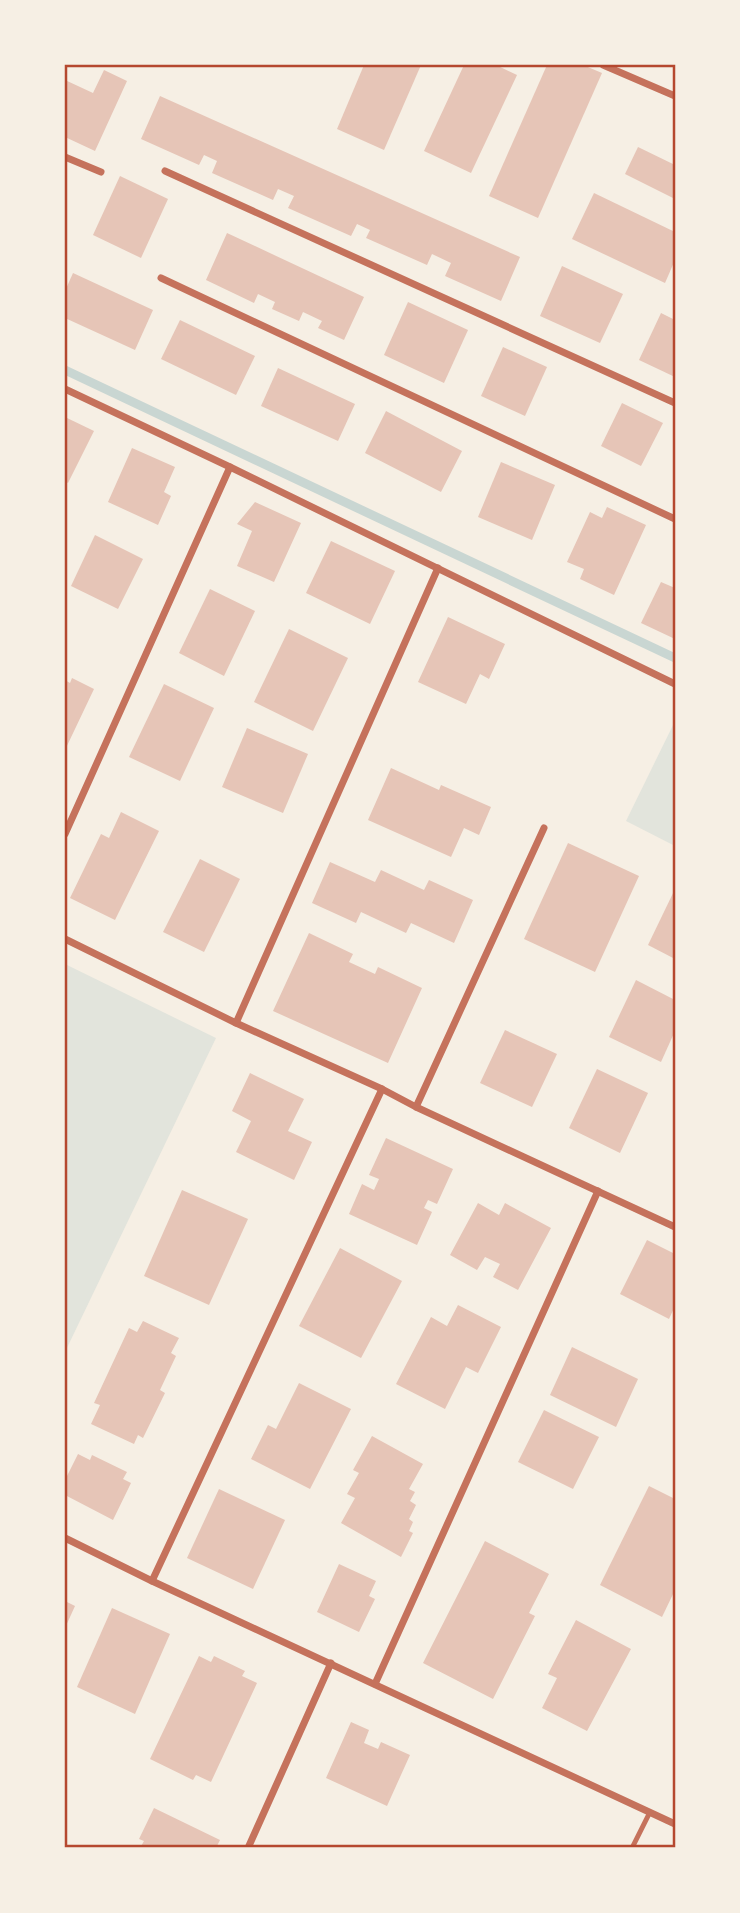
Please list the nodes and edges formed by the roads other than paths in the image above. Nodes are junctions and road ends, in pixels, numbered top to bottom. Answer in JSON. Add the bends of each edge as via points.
{"nodes":[{"id":1,"x":603,"y":65,"type":"edge"},
{"id":2,"x":675,"y":96,"type":"edge"},
{"id":3,"x":65,"y":157,"type":"edge"},
{"id":4,"x":165,"y":171,"type":"dead end"},
{"id":5,"x":101,"y":172,"type":"dead end"},
{"id":6,"x":161,"y":278,"type":"dead end"},
{"id":7,"x":65,"y":389,"type":"edge"},
{"id":8,"x":675,"y":403,"type":"edge"},
{"id":9,"x":230,"y":467,"type":"junction"},
{"id":10,"x":675,"y":519,"type":"edge"},
{"id":11,"x":438,"y":568,"type":"junction"},
{"id":12,"x":675,"y":684,"type":"edge"},
{"id":13,"x":544,"y":828,"type":"dead end"},
{"id":14,"x":65,"y":834,"type":"edge"},
{"id":15,"x":65,"y":939,"type":"edge"},
{"id":16,"x":236,"y":1023,"type":"junction"},
{"id":17,"x":382,"y":1089,"type":"junction"},
{"id":18,"x":416,"y":1107,"type":"junction"},
{"id":19,"x":598,"y":1191,"type":"junction"},
{"id":20,"x":675,"y":1227,"type":"edge"},
{"id":21,"x":65,"y":1538,"type":"edge"},
{"id":22,"x":152,"y":1581,"type":"junction"},
{"id":23,"x":331,"y":1663,"type":"junction"},
{"id":24,"x":375,"y":1684,"type":"junction"},
{"id":25,"x":650,"y":1812,"type":"junction"},
{"id":26,"x":675,"y":1824,"type":"edge"},
{"id":27,"x":248,"y":1848,"type":"edge"},
{"id":28,"x":632,"y":1848,"type":"edge"}],
"edges":[{"from":1,"to":2,"type":"street"},
{"from":3,"to":5,"type":"street"},
{"from":4,"to":8,"type":"street"},
{"from":6,"to":10,"type":"street"},
{"from":7,"to":9,"type":"street"},
{"from":9,"to":11,"type":"street"},
{"from":9,"to":14,"type":"street"},
{"from":11,"to":12,"type":"street"},
{"from":11,"to":16,"type":"street"},
{"from":13,"to":18,"type":"street"},
{"from":15,"to":16,"type":"street"},
{"from":16,"to":17,"type":"street"},
{"from":17,"to":18,"type":"street"},
{"from":17,"to":22,"type":"street"},
{"from":18,"to":19,"type":"street"},
{"from":19,"to":20,"type":"street"},
{"from":19,"to":24,"type":"street"},
{"from":21,"to":22,"type":"street"},
{"from":22,"to":23,"type":"street"},
{"from":23,"to":24,"type":"street"},
{"from":23,"to":27,"type":"street"},
{"from":24,"to":25,"type":"street"},
{"from":25,"to":26,"type":"street"},
{"from":25,"to":28,"type":"lane"}]}
